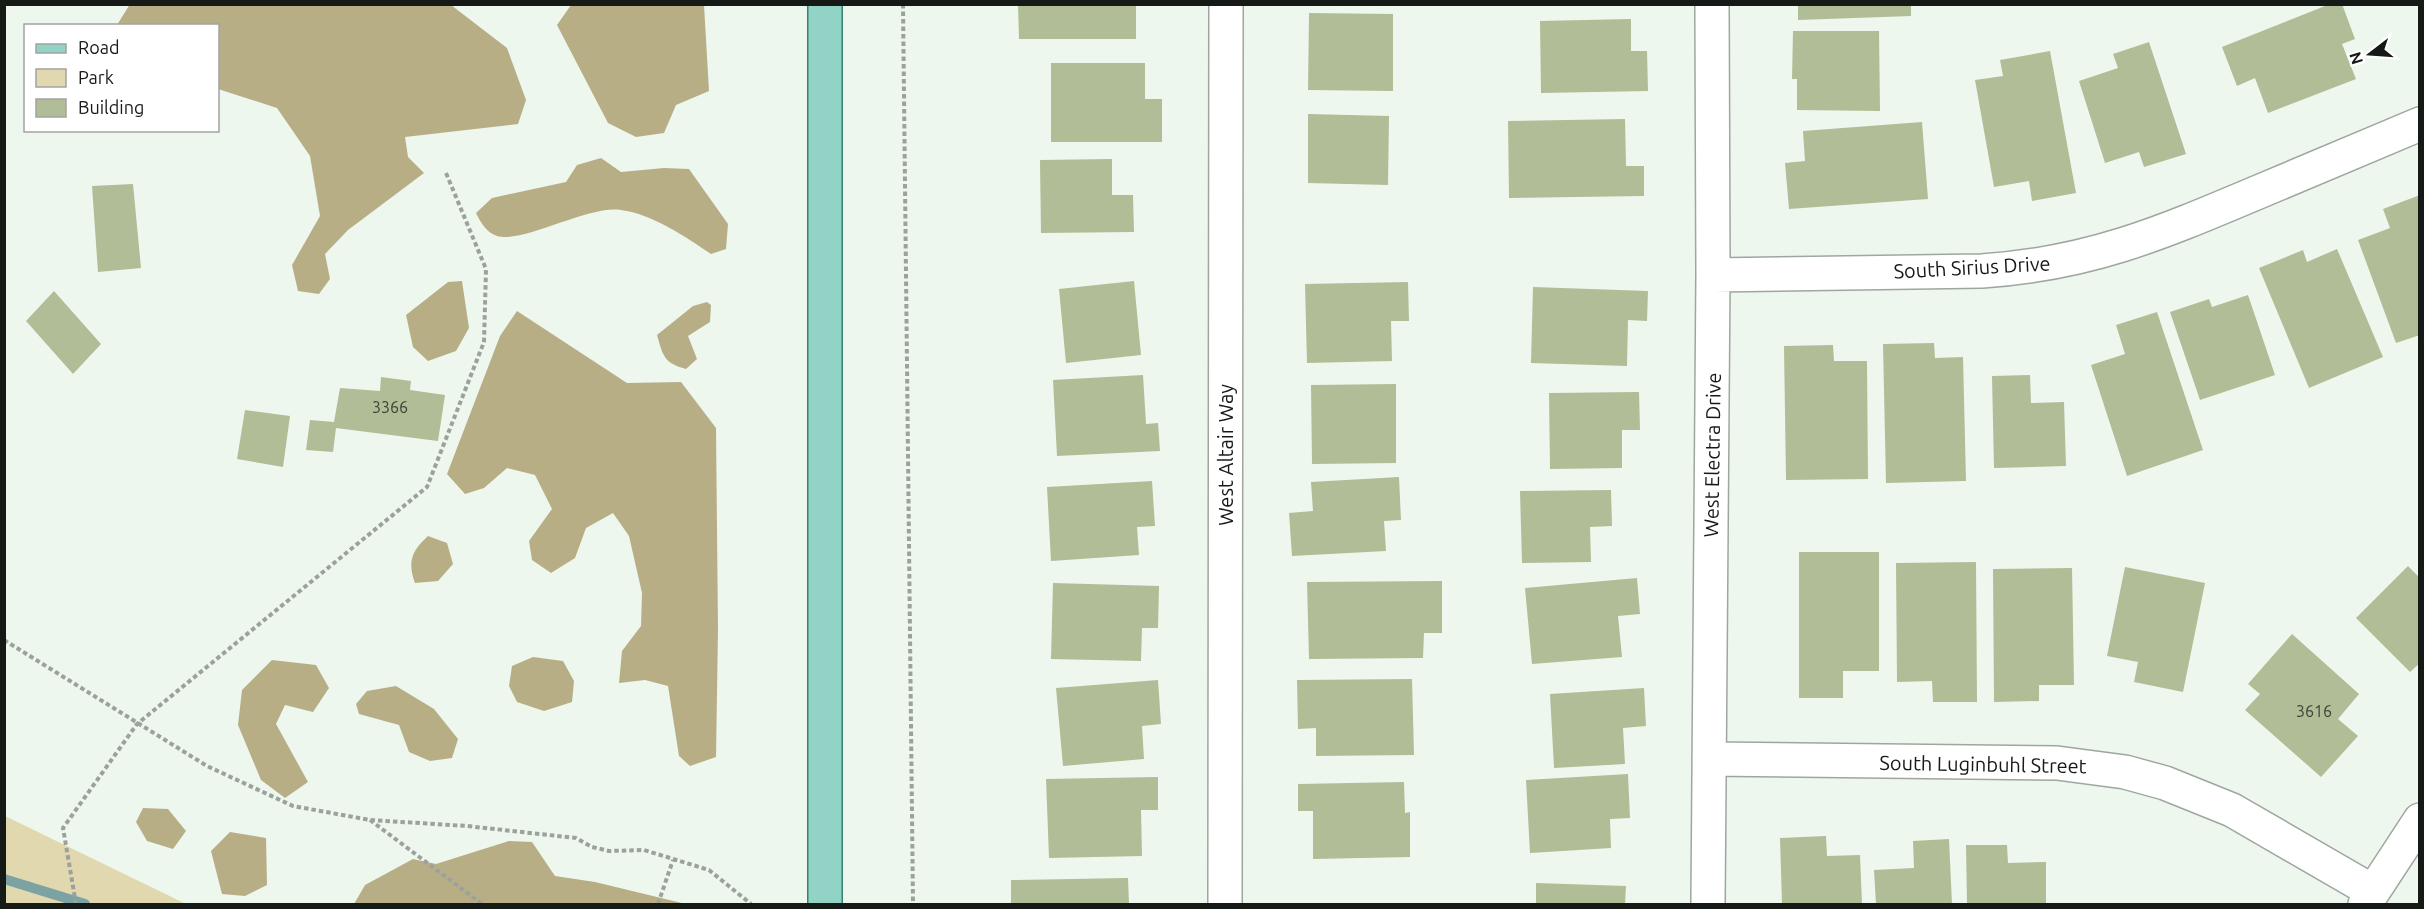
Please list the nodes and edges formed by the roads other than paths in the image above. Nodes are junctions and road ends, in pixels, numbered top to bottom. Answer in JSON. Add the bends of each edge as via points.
{"nodes":[{"id":1,"x":825,"y":4,"type":"edge"},
{"id":2,"x":1226,"y":4,"type":"edge"},
{"id":3,"x":1712,"y":4,"type":"edge"},
{"id":4,"x":2420,"y":124,"type":"edge"},
{"id":5,"x":1713,"y":275,"type":"junction"},
{"id":6,"x":1709,"y":759,"type":"junction"},
{"id":7,"x":2420,"y":820,"type":"edge"},
{"id":8,"x":2368,"y":898,"type":"edge"},
{"id":9,"x":825,"y":904,"type":"edge"},
{"id":10,"x":1225,"y":904,"type":"edge"},
{"id":11,"x":1708,"y":904,"type":"edge"}],
"edges":[{"from":1,"to":9,"type":"main road"},
{"from":2,"to":10,"type":"street","name":"West Altair Way"},
{"from":3,"to":5,"type":"street","name":"West Electra Drive"},
{"from":4,"to":5,"type":"street","name":"South Sirius Drive","via":[[2140,242],[2066,261],[1982,271]]},
{"from":5,"to":6,"type":"street","name":"West Electra Drive"},
{"from":6,"to":8,"type":"street","name":"South Luginbuhl Street","via":[[2057,763],[2126,772],[2232,810]]},
{"from":6,"to":11,"type":"street","name":"West Electra Drive"},
{"from":7,"to":8,"type":"street"}]}
